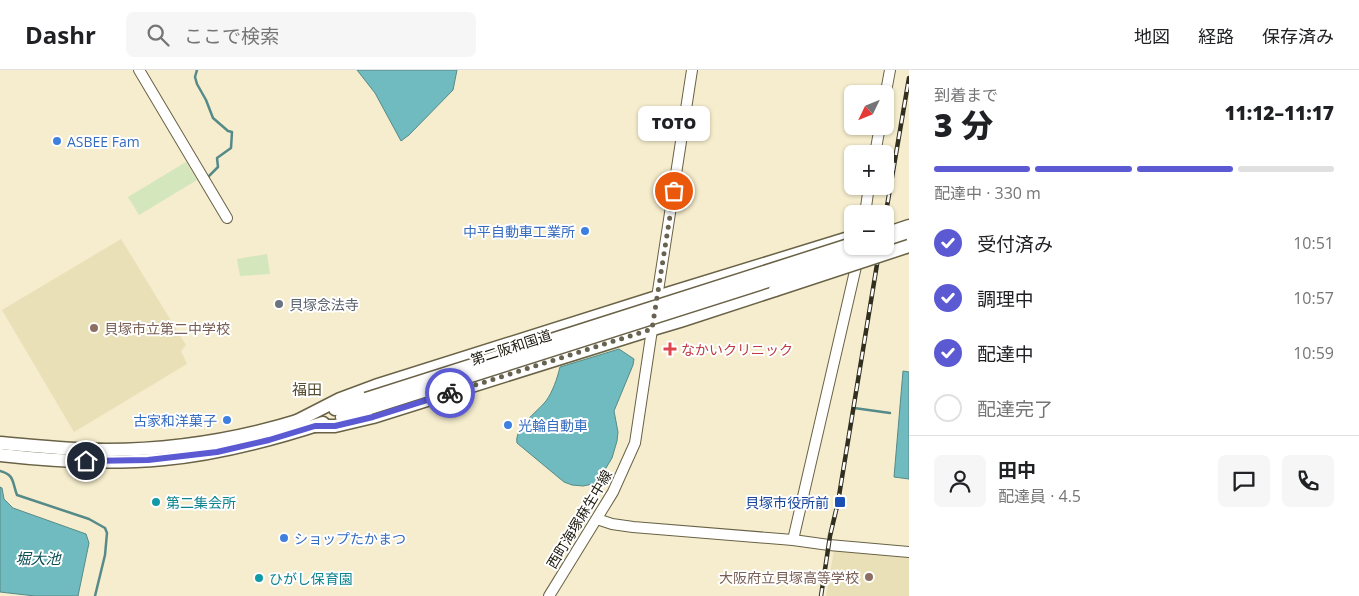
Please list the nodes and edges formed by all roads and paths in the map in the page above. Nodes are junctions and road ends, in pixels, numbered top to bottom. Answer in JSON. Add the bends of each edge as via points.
{"nodes":[{"id":1,"x":138,"y":70,"type":"edge"},
{"id":2,"x":692,"y":70,"type":"edge"},
{"id":3,"x":890,"y":70,"type":"edge"},
{"id":4,"x":887,"y":85,"type":"edge"},
{"id":5,"x":227,"y":218,"type":"dead end"},
{"id":6,"x":909,"y":219,"type":"edge"},
{"id":7,"x":894,"y":224,"type":"edge"},
{"id":8,"x":909,"y":226,"type":"edge"},
{"id":9,"x":894,"y":231,"type":"edge"},
{"id":10,"x":909,"y":236,"type":"edge"},
{"id":11,"x":844,"y":239,"type":"edge"},
{"id":12,"x":894,"y":241,"type":"edge"},
{"id":13,"x":909,"y":246,"type":"edge"},
{"id":14,"x":844,"y":247,"type":"edge"},
{"id":15,"x":849,"y":255,"type":"edge"},
{"id":16,"x":859,"y":255,"type":"edge"},
{"id":17,"x":657,"y":296,"type":"junction"},
{"id":18,"x":652,"y":329,"type":"junction"},
{"id":19,"x":368,"y":403,"type":"junction"},
{"id":20,"x":297,"y":421,"type":"junction"},
{"id":21,"x":315,"y":426,"type":"junction"},
{"id":22,"x":0,"y":443,"type":"edge"},
{"id":23,"x":0,"y":455,"type":"edge"},
{"id":24,"x":597,"y":519,"type":"junction"},
{"id":25,"x":793,"y":540,"type":"junction"},
{"id":26,"x":909,"y":552,"type":"edge"},
{"id":27,"x":550,"y":596,"type":"edge"}],
"edges":[{"from":1,"to":5,"type":"street"},
{"from":2,"to":17,"type":"street","name":"西町海塚麻生中線"},
{"from":3,"to":4,"type":"street"},
{"from":6,"to":7,"type":"highway"},
{"from":8,"to":9,"type":"highway"},
{"from":10,"to":12,"type":"highway"},
{"from":11,"to":17,"type":"highway"},
{"from":13,"to":18,"type":"highway","bridge":true},
{"from":14,"to":19,"type":"highway","name":"第二阪和国道","bridge":true},
{"from":15,"to":19,"type":"highway","name":"第二阪和国道","bridge":true},
{"from":16,"to":25,"type":"street"},
{"from":17,"to":18,"type":"street","name":"西町海塚麻生中線"},
{"from":17,"to":20,"type":"highway","via":[[369,388]]},
{"from":18,"to":21,"type":"highway","via":[[373,417],[335,426]]},
{"from":18,"to":24,"type":"street","name":"西町海塚麻生中線","via":[[635,443]]},
{"from":19,"to":20,"type":"highway","name":"第二阪和国道"},
{"from":19,"to":21,"type":"highway","name":"第二阪和国道"},
{"from":20,"to":22,"type":"highway","name":"第二阪和国道","via":[[207,442],[152,449],[68,449]]},
{"from":21,"to":23,"type":"highway","name":"第二阪和国道","via":[[233,448],[164,459],[92,461]]},
{"from":24,"to":25,"type":"street","via":[[612,524]]},
{"from":24,"to":27,"type":"street","name":"西町海塚麻生中線"},
{"from":25,"to":26,"type":"street"}]}
